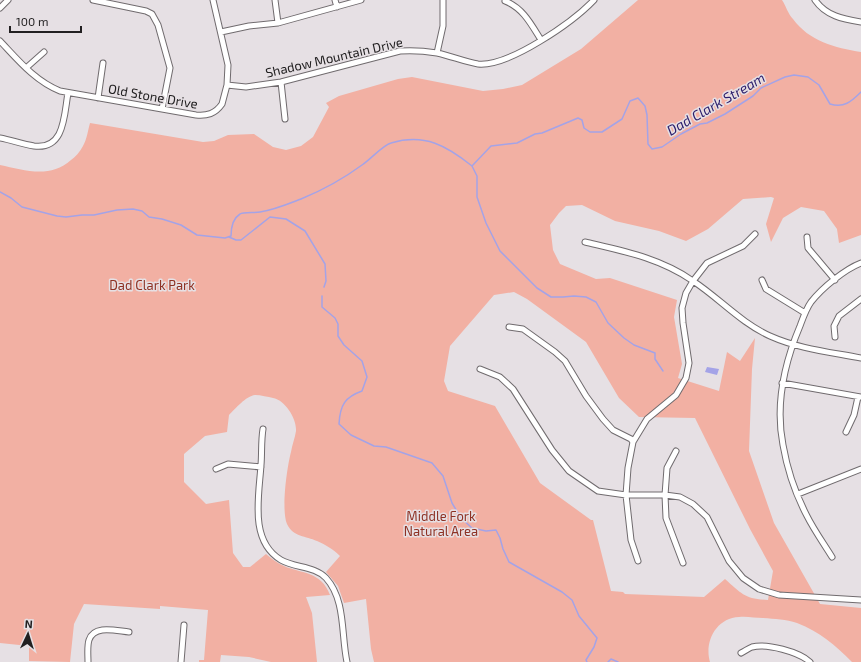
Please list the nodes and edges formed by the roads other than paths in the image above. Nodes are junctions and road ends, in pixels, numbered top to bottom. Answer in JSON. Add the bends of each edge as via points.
{"nodes":[{"id":1,"x":8,"y":0,"type":"edge"},
{"id":2,"x":93,"y":0,"type":"edge"},
{"id":3,"x":213,"y":0,"type":"edge"},
{"id":4,"x":275,"y":0,"type":"edge"},
{"id":5,"x":335,"y":0,"type":"edge"},
{"id":6,"x":361,"y":0,"type":"edge"},
{"id":7,"x":443,"y":0,"type":"edge"},
{"id":8,"x":815,"y":0,"type":"edge"},
{"id":9,"x":505,"y":1,"type":"edge"},
{"id":10,"x":592,"y":1,"type":"edge"},
{"id":11,"x":337,"y":7,"type":"junction"},
{"id":12,"x":0,"y":8,"type":"edge"},
{"id":13,"x":861,"y":22,"type":"edge"},
{"id":14,"x":278,"y":23,"type":"junction"},
{"id":15,"x":221,"y":32,"type":"junction"},
{"id":16,"x":541,"y":40,"type":"junction"},
{"id":17,"x":0,"y":41,"type":"edge"},
{"id":18,"x":44,"y":52,"type":"dead end"},
{"id":19,"x":437,"y":53,"type":"junction"},
{"id":20,"x":103,"y":63,"type":"dead end"},
{"id":21,"x":26,"y":68,"type":"junction"},
{"id":22,"x":282,"y":82,"type":"junction"},
{"id":23,"x":227,"y":85,"type":"junction"},
{"id":24,"x":68,"y":93,"type":"junction"},
{"id":25,"x":98,"y":98,"type":"junction"},
{"id":26,"x":162,"y":109,"type":"junction"},
{"id":27,"x":285,"y":119,"type":"dead end"},
{"id":28,"x":0,"y":138,"type":"edge"},
{"id":29,"x":755,"y":234,"type":"dead end"},
{"id":30,"x":807,"y":236,"type":"dead end"},
{"id":31,"x":585,"y":242,"type":"dead end"},
{"id":32,"x":861,"y":263,"type":"edge"},
{"id":33,"x":762,"y":280,"type":"dead end"},
{"id":34,"x":835,"y":280,"type":"junction"},
{"id":35,"x":693,"y":281,"type":"junction"},
{"id":36,"x":861,"y":299,"type":"edge"},
{"id":37,"x":805,"y":313,"type":"junction"},
{"id":38,"x":509,"y":327,"type":"dead end"},
{"id":39,"x":835,"y":337,"type":"dead end"},
{"id":40,"x":792,"y":345,"type":"junction"},
{"id":41,"x":861,"y":358,"type":"edge"},
{"id":42,"x":480,"y":369,"type":"dead end"},
{"id":43,"x":782,"y":383,"type":"junction"},
{"id":44,"x":860,"y":397,"type":"edge"},
{"id":45,"x":263,"y":429,"type":"dead end"},
{"id":46,"x":846,"y":432,"type":"dead end"},
{"id":47,"x":633,"y":442,"type":"junction"},
{"id":48,"x":676,"y":451,"type":"dead end"},
{"id":49,"x":261,"y":467,"type":"junction"},
{"id":50,"x":216,"y":469,"type":"dead end"},
{"id":51,"x":861,"y":469,"type":"edge"},
{"id":52,"x":798,"y":494,"type":"junction"},
{"id":53,"x":626,"y":495,"type":"junction"},
{"id":54,"x":665,"y":495,"type":"junction"},
{"id":55,"x":832,"y":558,"type":"dead end"},
{"id":56,"x":638,"y":561,"type":"dead end"},
{"id":57,"x":684,"y":563,"type":"dead end"},
{"id":58,"x":861,"y":600,"type":"edge"},
{"id":59,"x":184,"y":625,"type":"dead end"},
{"id":60,"x":129,"y":632,"type":"dead end"},
{"id":61,"x":741,"y":653,"type":"dead end"},
{"id":62,"x":88,"y":662,"type":"edge"},
{"id":63,"x":181,"y":662,"type":"edge"},
{"id":64,"x":347,"y":662,"type":"edge"},
{"id":65,"x":810,"y":662,"type":"edge"}],
"edges":[{"from":1,"to":12,"type":"street"},
{"from":2,"to":26,"type":"street","via":[[152,14],[158,25],[170,68]]},
{"from":3,"to":15,"type":"street","name":"Old Stone Drive"},
{"from":4,"to":14,"type":"street"},
{"from":5,"to":11,"type":"street"},
{"from":6,"to":11,"type":"street"},
{"from":7,"to":19,"type":"street","via":[[443,26]]},
{"from":8,"to":13,"type":"street","via":[[824,10],[835,16]]},
{"from":9,"to":16,"type":"street","via":[[514,4],[524,14]]},
{"from":10,"to":16,"type":"street","name":"Shadow Mountain Drive","via":[[572,20]]},
{"from":11,"to":14,"type":"street"},
{"from":14,"to":15,"type":"street"},
{"from":15,"to":23,"type":"street","name":"Old Stone Drive","via":[[228,65]]},
{"from":16,"to":19,"type":"street","name":"Shadow Mountain Drive","via":[[493,64],[478,64]]},
{"from":17,"to":21,"type":"street","name":"Old Stone Drive"},
{"from":18,"to":21,"type":"street"},
{"from":19,"to":22,"type":"street","name":"Shadow Mountain Drive","via":[[400,51]]},
{"from":20,"to":25,"type":"street"},
{"from":21,"to":24,"type":"street","name":"Old Stone Drive","via":[[44,84]]},
{"from":22,"to":23,"type":"street","name":"Shadow Mountain Drive","via":[[246,87]]},
{"from":22,"to":27,"type":"street"},
{"from":23,"to":26,"type":"street","name":"Old Stone Drive","via":[[219,109],[208,115]]},
{"from":24,"to":25,"type":"street","name":"Old Stone Drive"},
{"from":24,"to":28,"type":"street","via":[[61,131],[56,140],[46,145],[34,146]]},
{"from":25,"to":26,"type":"street","name":"Old Stone Drive"},
{"from":29,"to":35,"type":"street","via":[[743,246],[707,263]]},
{"from":30,"to":34,"type":"street","via":[[808,248]]},
{"from":31,"to":35,"type":"street","via":[[642,256],[670,267]]},
{"from":32,"to":34,"type":"street","via":[[852,266]]},
{"from":33,"to":37,"type":"street","via":[[766,289]]},
{"from":34,"to":37,"type":"street","via":[[821,291]]},
{"from":35,"to":40,"type":"street","via":[[743,319],[768,335]]},
{"from":35,"to":47,"type":"street","via":[[682,308],[689,363],[686,378],[676,395],[647,419]]},
{"from":36,"to":39,"type":"street","via":[[839,316],[834,326]]},
{"from":37,"to":40,"type":"street"},
{"from":38,"to":47,"type":"street","via":[[523,329],[565,361],[603,419],[613,430]]},
{"from":40,"to":41,"type":"street"},
{"from":40,"to":43,"type":"street"},
{"from":42,"to":53,"type":"street","via":[[500,377],[513,389],[552,450],[569,471],[598,490]]},
{"from":43,"to":44,"type":"street"},
{"from":43,"to":52,"type":"street","via":[[780,418],[783,444],[789,471]]},
{"from":44,"to":46,"type":"street"},
{"from":45,"to":49,"type":"street"},
{"from":47,"to":53,"type":"street"},
{"from":48,"to":54,"type":"street","via":[[667,468]]},
{"from":49,"to":50,"type":"street","via":[[228,464]]},
{"from":49,"to":64,"type":"street","via":[[258,510],[264,541],[271,552],[282,561],[326,577],[334,590],[340,609]]},
{"from":51,"to":52,"type":"street"},
{"from":52,"to":55,"type":"street","via":[[807,516]]},
{"from":53,"to":54,"type":"street"},
{"from":53,"to":56,"type":"street","via":[[631,540]]},
{"from":54,"to":57,"type":"street","via":[[666,518]]},
{"from":54,"to":58,"type":"street","via":[[680,497],[693,504],[707,517],[729,561],[743,578],[759,589],[779,596]]},
{"from":59,"to":63,"type":"street"},
{"from":60,"to":62,"type":"street","via":[[101,629],[94,633],[89,640]]},
{"from":61,"to":65,"type":"street","via":[[753,647],[773,647],[792,652]]}]}
